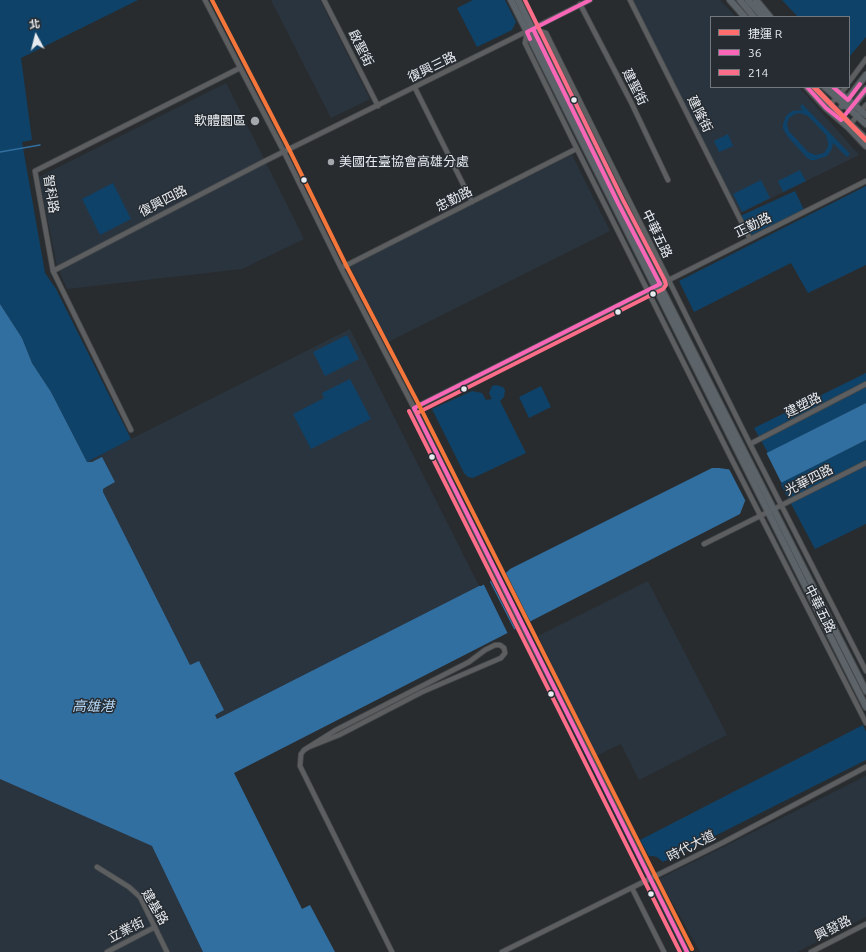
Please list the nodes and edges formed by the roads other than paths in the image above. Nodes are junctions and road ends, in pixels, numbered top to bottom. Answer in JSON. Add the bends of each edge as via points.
{"nodes":[{"id":1,"x":205,"y":0,"type":"edge"},
{"id":2,"x":324,"y":0,"type":"edge"},
{"id":3,"x":511,"y":0,"type":"edge"},
{"id":4,"x":518,"y":0,"type":"edge"},
{"id":5,"x":590,"y":0,"type":"edge"},
{"id":6,"x":630,"y":0,"type":"edge"},
{"id":7,"x":730,"y":0,"type":"edge"},
{"id":8,"x":740,"y":0,"type":"edge"},
{"id":9,"x":748,"y":0,"type":"edge"},
{"id":10,"x":756,"y":0,"type":"edge"},
{"id":11,"x":580,"y":4,"type":"junction"},
{"id":12,"x":744,"y":16,"type":"edge"},
{"id":13,"x":753,"y":16,"type":"edge"},
{"id":14,"x":762,"y":16,"type":"edge"},
{"id":15,"x":769,"y":16,"type":"edge"},
{"id":16,"x":530,"y":31,"type":"junction"},
{"id":17,"x":866,"y":59,"type":"edge"},
{"id":18,"x":240,"y":68,"type":"junction"},
{"id":19,"x":866,"y":75,"type":"edge"},
{"id":20,"x":850,"y":81,"type":"edge"},
{"id":21,"x":415,"y":88,"type":"junction"},
{"id":22,"x":808,"y":88,"type":"edge"},
{"id":23,"x":815,"y":88,"type":"edge"},
{"id":24,"x":826,"y":88,"type":"edge"},
{"id":25,"x":834,"y":88,"type":"edge"},
{"id":26,"x":845,"y":88,"type":"edge"},
{"id":27,"x":866,"y":89,"type":"edge"},
{"id":28,"x":838,"y":96,"type":"junction"},
{"id":29,"x":846,"y":102,"type":"junction"},
{"id":30,"x":854,"y":104,"type":"junction"},
{"id":31,"x":866,"y":105,"type":"edge"},
{"id":32,"x":378,"y":106,"type":"junction"},
{"id":33,"x":828,"y":107,"type":"junction"},
{"id":34,"x":850,"y":110,"type":"junction"},
{"id":35,"x":835,"y":113,"type":"junction"},
{"id":36,"x":864,"y":113,"type":"edge"},
{"id":37,"x":857,"y":117,"type":"junction"},
{"id":38,"x":842,"y":119,"type":"junction"},
{"id":39,"x":866,"y":124,"type":"edge"},
{"id":40,"x":849,"y":125,"type":"junction"},
{"id":41,"x":866,"y":139,"type":"edge"},
{"id":42,"x":866,"y":146,"type":"edge"},
{"id":43,"x":576,"y":149,"type":"junction"},
{"id":44,"x":284,"y":152,"type":"junction"},
{"id":45,"x":668,"y":180,"type":"dead end"},
{"id":46,"x":866,"y":181,"type":"edge"},
{"id":47,"x":472,"y":202,"type":"junction"},
{"id":48,"x":750,"y":239,"type":"junction"},
{"id":49,"x":341,"y":268,"type":"junction"},
{"id":50,"x":53,"y":271,"type":"junction"},
{"id":51,"x":668,"y":280,"type":"junction"},
{"id":52,"x":657,"y":286,"type":"junction"},
{"id":53,"x":648,"y":291,"type":"junction"},
{"id":54,"x":866,"y":384,"type":"edge"},
{"id":55,"x":414,"y":408,"type":"junction"},
{"id":56,"x":131,"y":430,"type":"dead end"},
{"id":57,"x":750,"y":444,"type":"junction"},
{"id":58,"x":866,"y":463,"type":"edge"},
{"id":59,"x":782,"y":505,"type":"junction"},
{"id":60,"x":771,"y":510,"type":"junction"},
{"id":61,"x":761,"y":515,"type":"junction"},
{"id":62,"x":704,"y":544,"type":"dead end"},
{"id":63,"x":837,"y":633,"type":"junction"},
{"id":64,"x":831,"y":637,"type":"junction"},
{"id":65,"x":823,"y":640,"type":"junction"},
{"id":66,"x":866,"y":671,"type":"edge"},
{"id":67,"x":866,"y":691,"type":"edge"},
{"id":68,"x":866,"y":707,"type":"edge"},
{"id":69,"x":866,"y":723,"type":"edge"},
{"id":70,"x":309,"y":747,"type":"junction"},
{"id":71,"x":866,"y":767,"type":"edge"},
{"id":72,"x":96,"y":866,"type":"dead end"},
{"id":73,"x":651,"y":879,"type":"junction"},
{"id":74,"x":632,"y":888,"type":"junction"},
{"id":75,"x":866,"y":924,"type":"edge"},
{"id":76,"x":155,"y":927,"type":"junction"},
{"id":77,"x":107,"y":952,"type":"edge"},
{"id":78,"x":167,"y":952,"type":"edge"},
{"id":79,"x":392,"y":952,"type":"edge"},
{"id":80,"x":502,"y":952,"type":"edge"},
{"id":81,"x":664,"y":952,"type":"edge"},
{"id":82,"x":687,"y":952,"type":"edge"},
{"id":83,"x":811,"y":952,"type":"edge"}],
"edges":[{"from":1,"to":18,"type":"street"},
{"from":2,"to":32,"type":"street","name":"啟聖街"},
{"from":3,"to":16,"type":"main road","name":"中華五路"},
{"from":4,"to":16,"type":"main road","name":"中華五路"},
{"from":5,"to":11,"type":"street","name":"復興三路"},
{"from":6,"to":48,"type":"street","name":"建隆街"},
{"from":7,"to":12,"type":"main road"},
{"from":8,"to":13,"type":"main road"},
{"from":9,"to":14,"type":"main road"},
{"from":10,"to":15,"type":"main road"},
{"from":11,"to":16,"type":"street","name":"復興三路"},
{"from":11,"to":45,"type":"street","name":"建聖街"},
{"from":16,"to":21,"type":"street","name":"復興三路"},
{"from":16,"to":43,"type":"street","name":"中華五路","via":[[525,43]]},
{"from":16,"to":51,"type":"street","name":"中華五路","via":[[546,33]]},
{"from":16,"to":52,"type":"main road","name":"中華五路","via":[[618,203]]},
{"from":17,"to":20,"type":"street"},
{"from":18,"to":44,"type":"street"},
{"from":18,"to":50,"type":"street","name":"智科路","via":[[35,171]]},
{"from":19,"to":29,"type":"main road"},
{"from":21,"to":32,"type":"street","name":"復興三路"},
{"from":21,"to":47,"type":"street"},
{"from":22,"to":33,"type":"main road"},
{"from":23,"to":33,"type":"main road"},
{"from":24,"to":28,"type":"main road"},
{"from":25,"to":28,"type":"main road"},
{"from":26,"to":28,"type":"street"},
{"from":27,"to":30,"type":"main road"},
{"from":28,"to":29,"type":"main road"},
{"from":28,"to":33,"type":"street"},
{"from":29,"to":30,"type":"main road"},
{"from":29,"to":34,"type":"main road"},
{"from":29,"to":35,"type":"main road"},
{"from":30,"to":34,"type":"main road"},
{"from":30,"to":36,"type":"main road"},
{"from":31,"to":36,"type":"street"},
{"from":32,"to":44,"type":"street","name":"復興三路"},
{"from":33,"to":35,"type":"main road"},
{"from":34,"to":37,"type":"main road"},
{"from":34,"to":38,"type":"main road"},
{"from":35,"to":38,"type":"main road"},
{"from":36,"to":37,"type":"street"},
{"from":37,"to":39,"type":"main road"},
{"from":37,"to":40,"type":"street"},
{"from":38,"to":40,"type":"main road"},
{"from":40,"to":41,"type":"main road"},
{"from":40,"to":42,"type":"main road"},
{"from":43,"to":47,"type":"street","name":"忠勤路"},
{"from":43,"to":53,"type":"street","name":"中華五路"},
{"from":44,"to":49,"type":"street"},
{"from":44,"to":50,"type":"street","name":"復興四路"},
{"from":46,"to":48,"type":"street","name":"正勤路"},
{"from":47,"to":49,"type":"street","name":"忠勤路"},
{"from":48,"to":51,"type":"street","name":"正勤路"},
{"from":49,"to":55,"type":"street"},
{"from":50,"to":56,"type":"street","name":"智科路"},
{"from":51,"to":52,"type":"street","name":"正勤路"},
{"from":51,"to":57,"type":"street","name":"中華五路"},
{"from":52,"to":53,"type":"street","name":"正勤路"},
{"from":52,"to":60,"type":"main road","name":"中華五路"},
{"from":53,"to":55,"type":"street","name":"正勤路"},
{"from":53,"to":61,"type":"street","name":"中華五路"},
{"from":54,"to":57,"type":"street","name":"建塑路"},
{"from":55,"to":73,"type":"street"},
{"from":57,"to":59,"type":"street","name":"中華五路"},
{"from":58,"to":59,"type":"street","name":"光華四路"},
{"from":59,"to":60,"type":"street","name":"光華四路"},
{"from":59,"to":66,"type":"street","name":"中華五路"},
{"from":60,"to":61,"type":"street","name":"光華四路"},
{"from":60,"to":63,"type":"main road","name":"中華五路"},
{"from":60,"to":64,"type":"main road","name":"中華五路"},
{"from":61,"to":62,"type":"street","name":"光華四路"},
{"from":61,"to":65,"type":"street","name":"中華五路"},
{"from":63,"to":64,"type":"street"},
{"from":63,"to":67,"type":"main road","name":"中華五路"},
{"from":64,"to":65,"type":"street"},
{"from":64,"to":68,"type":"main road","name":"中華五路"},
{"from":65,"to":69,"type":"street","name":"中華五路"},
{"from":70,"to":70,"type":"street","via":[[422,692],[501,658],[505,653],[504,648],[495,645],[485,650],[469,662],[336,730]]},
{"from":70,"to":79,"type":"street","via":[[301,754],[300,766]]},
{"from":71,"to":73,"type":"street","name":"時代大道"},
{"from":72,"to":76,"type":"street","name":"建基路","via":[[140,897]]},
{"from":73,"to":74,"type":"street","name":"時代大道"},
{"from":73,"to":82,"type":"street"},
{"from":74,"to":80,"type":"street","name":"時代大道"},
{"from":74,"to":81,"type":"street"},
{"from":75,"to":83,"type":"street","name":"興發路"},
{"from":76,"to":77,"type":"street","name":"立業街"},
{"from":76,"to":78,"type":"street","name":"建基路"}]}
